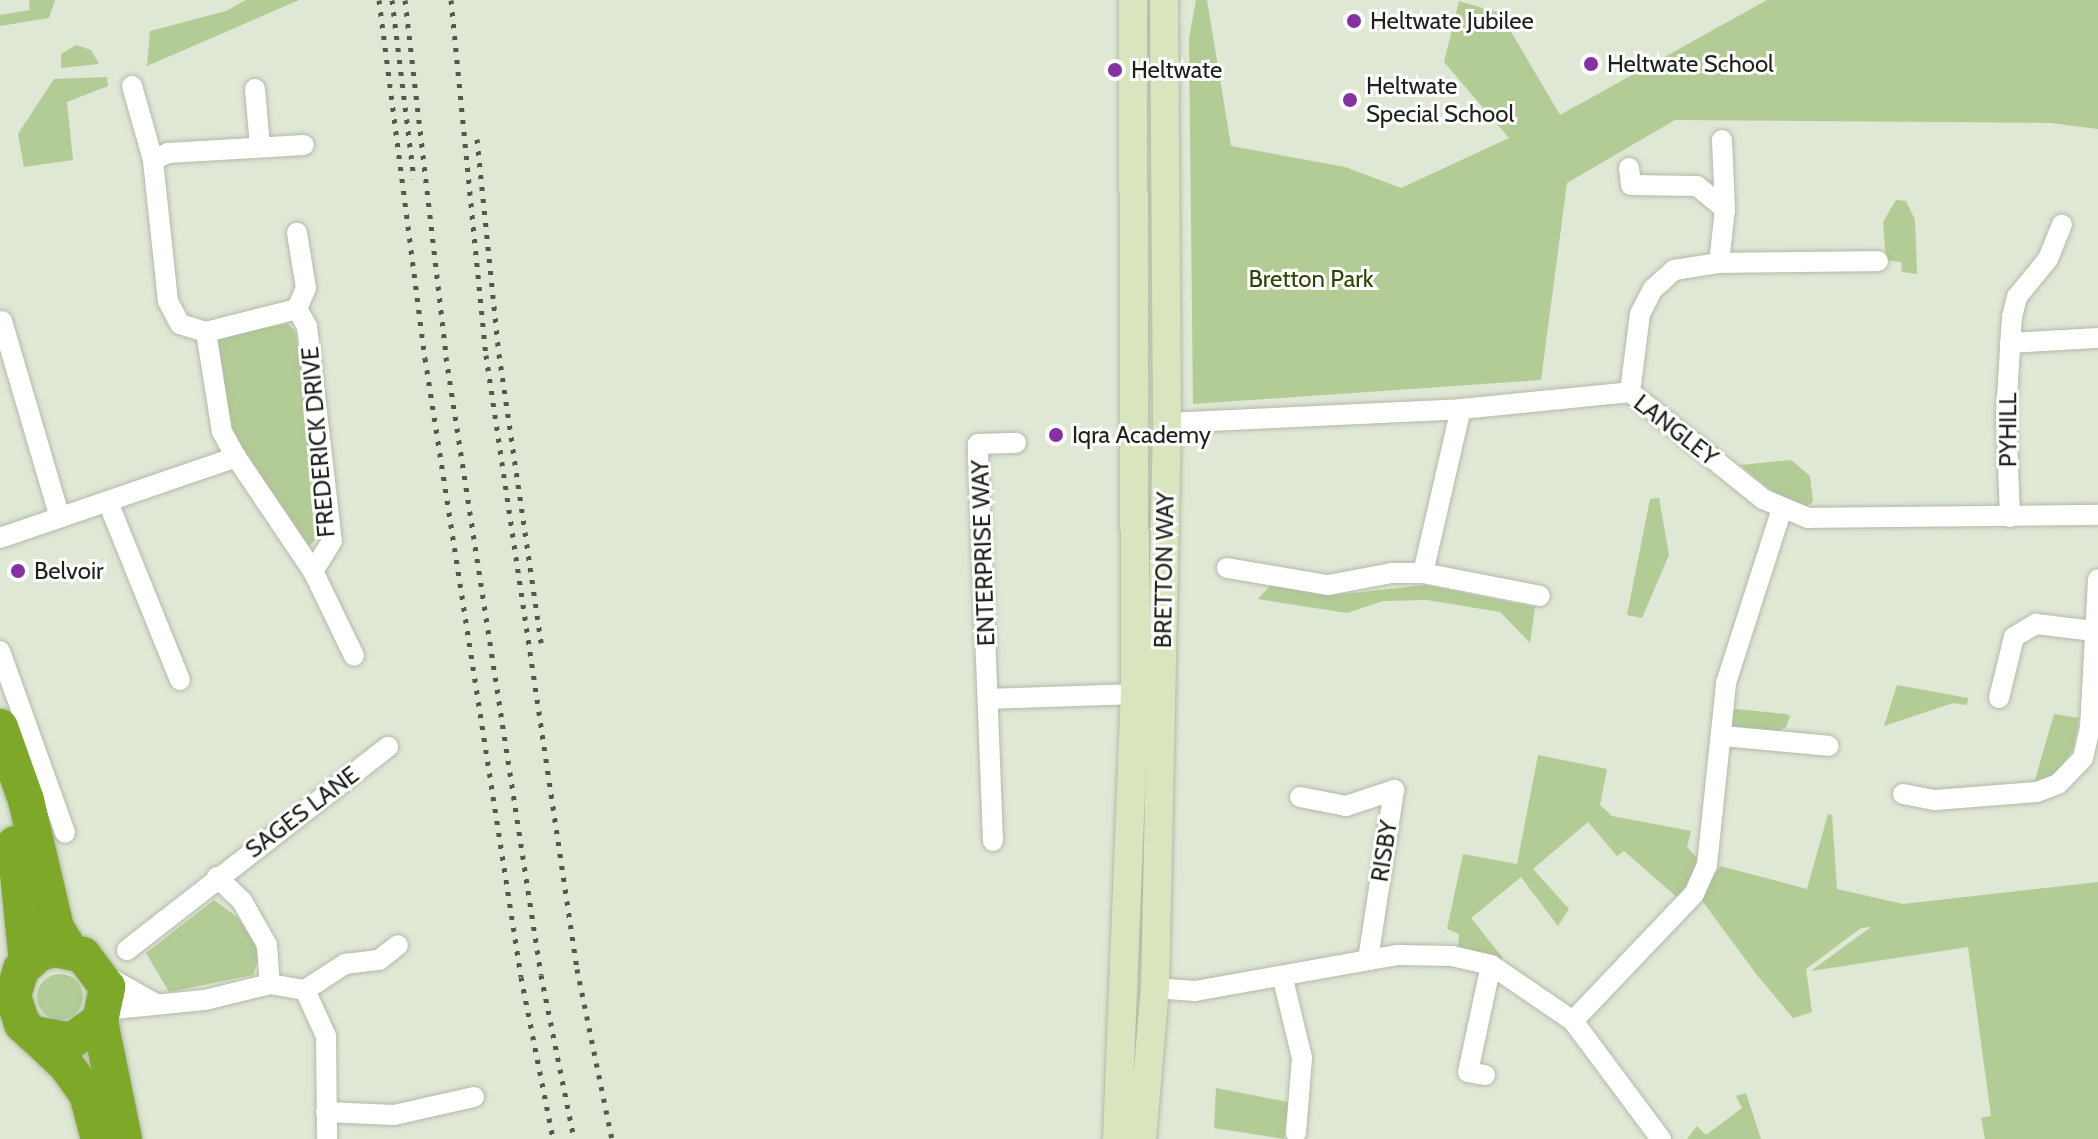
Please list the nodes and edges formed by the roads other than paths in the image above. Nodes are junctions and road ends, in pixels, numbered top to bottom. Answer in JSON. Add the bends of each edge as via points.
{"nodes":[{"id":1,"x":1133,"y":0,"type":"edge"},
{"id":2,"x":1164,"y":0,"type":"edge"},
{"id":3,"x":132,"y":86,"type":"dead end"},
{"id":4,"x":255,"y":89,"type":"dead end"},
{"id":5,"x":1722,"y":140,"type":"dead end"},
{"id":6,"x":304,"y":145,"type":"dead end"},
{"id":7,"x":260,"y":146,"type":"junction"},
{"id":8,"x":153,"y":160,"type":"junction"},
{"id":9,"x":1629,"y":168,"type":"dead end"},
{"id":10,"x":1725,"y":209,"type":"junction"},
{"id":11,"x":2062,"y":225,"type":"dead end"},
{"id":12,"x":297,"y":233,"type":"dead end"},
{"id":13,"x":1878,"y":261,"type":"dead end"},
{"id":14,"x":1719,"y":263,"type":"junction"},
{"id":15,"x":297,"y":309,"type":"junction"},
{"id":16,"x":2,"y":321,"type":"dead end"},
{"id":17,"x":206,"y":332,"type":"junction"},
{"id":18,"x":2098,"y":338,"type":"edge"},
{"id":19,"x":2010,"y":343,"type":"junction"},
{"id":20,"x":1630,"y":392,"type":"junction"},
{"id":21,"x":1461,"y":409,"type":"junction"},
{"id":22,"x":1167,"y":423,"type":"junction"},
{"id":23,"x":1016,"y":443,"type":"dead end"},
{"id":24,"x":236,"y":457,"type":"junction"},
{"id":25,"x":108,"y":502,"type":"junction"},
{"id":26,"x":1782,"y":509,"type":"junction"},
{"id":27,"x":2098,"y":515,"type":"edge"},
{"id":28,"x":2010,"y":517,"type":"junction"},
{"id":29,"x":60,"y":518,"type":"junction"},
{"id":30,"x":0,"y":538,"type":"edge"},
{"id":31,"x":1227,"y":568,"type":"dead end"},
{"id":32,"x":313,"y":571,"type":"junction"},
{"id":33,"x":1423,"y":573,"type":"junction"},
{"id":34,"x":2098,"y":579,"type":"edge"},
{"id":35,"x":1540,"y":596,"type":"dead end"},
{"id":36,"x":2094,"y":631,"type":"junction"},
{"id":37,"x":0,"y":651,"type":"edge"},
{"id":38,"x":354,"y":656,"type":"dead end"},
{"id":39,"x":180,"y":680,"type":"dead end"},
{"id":40,"x":1135,"y":694,"type":"junction"},
{"id":41,"x":1999,"y":698,"type":"dead end"},
{"id":42,"x":988,"y":699,"type":"junction"},
{"id":43,"x":0,"y":727,"type":"edge"},
{"id":44,"x":1722,"y":736,"type":"junction"},
{"id":45,"x":1829,"y":746,"type":"dead end"},
{"id":46,"x":388,"y":747,"type":"dead end"},
{"id":47,"x":0,"y":779,"type":"edge"},
{"id":48,"x":1903,"y":794,"type":"dead end"},
{"id":49,"x":1300,"y":797,"type":"dead end"},
{"id":50,"x":65,"y":833,"type":"dead end"},
{"id":51,"x":993,"y":841,"type":"dead end"},
{"id":52,"x":217,"y":877,"type":"junction"},
{"id":53,"x":398,"y":945,"type":"dead end"},
{"id":54,"x":69,"y":949,"type":"junction"},
{"id":55,"x":1368,"y":960,"type":"junction"},
{"id":56,"x":114,"y":961,"type":"junction"},
{"id":57,"x":1491,"y":965,"type":"junction"},
{"id":58,"x":16,"y":967,"type":"edge"},
{"id":59,"x":1283,"y":979,"type":"junction"},
{"id":60,"x":270,"y":984,"type":"junction"},
{"id":61,"x":1155,"y":988,"type":"junction"},
{"id":62,"x":305,"y":990,"type":"junction"},
{"id":63,"x":154,"y":1003,"type":"junction"},
{"id":64,"x":16,"y":1013,"type":"edge"},
{"id":65,"x":102,"y":1016,"type":"junction"},
{"id":66,"x":1573,"y":1021,"type":"junction"},
{"id":67,"x":1485,"y":1075,"type":"dead end"},
{"id":68,"x":474,"y":1097,"type":"dead end"},
{"id":69,"x":326,"y":1112,"type":"junction"},
{"id":70,"x":1296,"y":1133,"type":"dead end"},
{"id":71,"x":99,"y":1139,"type":"edge"},
{"id":72,"x":124,"y":1139,"type":"edge"},
{"id":73,"x":327,"y":1139,"type":"edge"},
{"id":74,"x":1117,"y":1139,"type":"edge"},
{"id":75,"x":1142,"y":1139,"type":"edge"},
{"id":76,"x":1661,"y":1139,"type":"edge"}],
"edges":[{"from":1,"to":40,"type":"street","name":"BRETTON WAY"},
{"from":2,"to":22,"type":"street","name":"BRETTON WAY"},
{"from":3,"to":8,"type":"street"},
{"from":4,"to":7,"type":"street"},
{"from":5,"to":10,"type":"street"},
{"from":6,"to":7,"type":"street"},
{"from":7,"to":8,"type":"street","via":[[168,153]]},
{"from":8,"to":17,"type":"street","via":[[151,182],[168,301],[180,324]]},
{"from":9,"to":10,"type":"street","via":[[1631,185],[1697,186]]},
{"from":10,"to":14,"type":"street"},
{"from":11,"to":19,"type":"street","name":"PYHILL","via":[[2048,259],[2017,297]]},
{"from":12,"to":15,"type":"street","via":[[306,288]]},
{"from":13,"to":14,"type":"street"},
{"from":14,"to":20,"type":"street","via":[[1674,270],[1653,289],[1640,314]]},
{"from":15,"to":17,"type":"street"},
{"from":15,"to":32,"type":"street","name":"FREDERICK DRIVE","via":[[307,326],[332,541]]},
{"from":16,"to":29,"type":"street"},
{"from":17,"to":24,"type":"street","name":"FREDERICK DRIVE","via":[[222,432]]},
{"from":18,"to":19,"type":"street"},
{"from":19,"to":28,"type":"street","name":"PYHILL"},
{"from":20,"to":21,"type":"street","name":"LANGLEY"},
{"from":20,"to":26,"type":"street","name":"LANGLEY"},
{"from":21,"to":22,"type":"street","name":"LANGLEY"},
{"from":21,"to":33,"type":"street"},
{"from":22,"to":61,"type":"street","name":"BRETTON WAY"},
{"from":23,"to":42,"type":"street","name":"ENTERPRISE WAY","via":[[978,444]]},
{"from":24,"to":25,"type":"street"},
{"from":24,"to":32,"type":"street","name":"FREDERICK DRIVE"},
{"from":25,"to":29,"type":"street"},
{"from":25,"to":39,"type":"street"},
{"from":26,"to":28,"type":"street","name":"LANGLEY","via":[[1808,518]]},
{"from":26,"to":44,"type":"street","via":[[1726,683]]},
{"from":27,"to":28,"type":"street","name":"LANGLEY"},
{"from":29,"to":30,"type":"street"},
{"from":31,"to":33,"type":"street","via":[[1328,585]]},
{"from":32,"to":38,"type":"street","name":"FREDERICK DRIVE"},
{"from":33,"to":35,"type":"street"},
{"from":34,"to":36,"type":"street"},
{"from":36,"to":41,"type":"street","via":[[2036,624],[2014,637]]},
{"from":36,"to":48,"type":"street","via":[[2090,728],[2083,758],[2058,784],[2018,796],[1935,800]]},
{"from":37,"to":50,"type":"street"},
{"from":40,"to":42,"type":"street"},
{"from":40,"to":74,"type":"street","name":"BRETTON WAY"},
{"from":42,"to":51,"type":"street","name":"ENTERPRISE WAY"},
{"from":43,"to":54,"type":"highway","via":[[26,800],[56,928]]},
{"from":44,"to":45,"type":"street"},
{"from":44,"to":66,"type":"street","via":[[1709,854],[1694,894]]},
{"from":46,"to":52,"type":"street","name":"SAGES LANE"},
{"from":47,"to":58,"type":"highway","via":[[25,909]]},
{"from":49,"to":55,"type":"street","name":"RISBY","via":[[1346,806],[1394,790]]},
{"from":52,"to":56,"type":"street","name":"SAGES LANE"},
{"from":52,"to":60,"type":"street","via":[[242,901],[267,945]]},
{"from":53,"to":62,"type":"street","via":[[379,960],[345,964]]},
{"from":54,"to":56,"type":"highway"},
{"from":54,"to":58,"type":"highway","via":[[39,953]]},
{"from":55,"to":57,"type":"street","via":[[1452,956]]},
{"from":55,"to":59,"type":"street"},
{"from":56,"to":63,"type":"street"},
{"from":56,"to":65,"type":"highway"},
{"from":57,"to":66,"type":"street"},
{"from":57,"to":67,"type":"street","via":[[1468,1072]]},
{"from":58,"to":64,"type":"highway"},
{"from":59,"to":61,"type":"street","via":[[1195,991]]},
{"from":59,"to":70,"type":"street","via":[[1302,1058]]},
{"from":60,"to":62,"type":"street"},
{"from":60,"to":63,"type":"street","via":[[205,1000]]},
{"from":61,"to":75,"type":"street","name":"BRETTON WAY"},
{"from":62,"to":69,"type":"street","via":[[326,1036]]},
{"from":63,"to":65,"type":"street"},
{"from":64,"to":65,"type":"highway","via":[[71,1041]]},
{"from":64,"to":71,"type":"highway","via":[[87,1094]]},
{"from":65,"to":72,"type":"highway"},
{"from":66,"to":76,"type":"street"},
{"from":68,"to":69,"type":"street","via":[[394,1115]]},
{"from":69,"to":73,"type":"street"}]}
